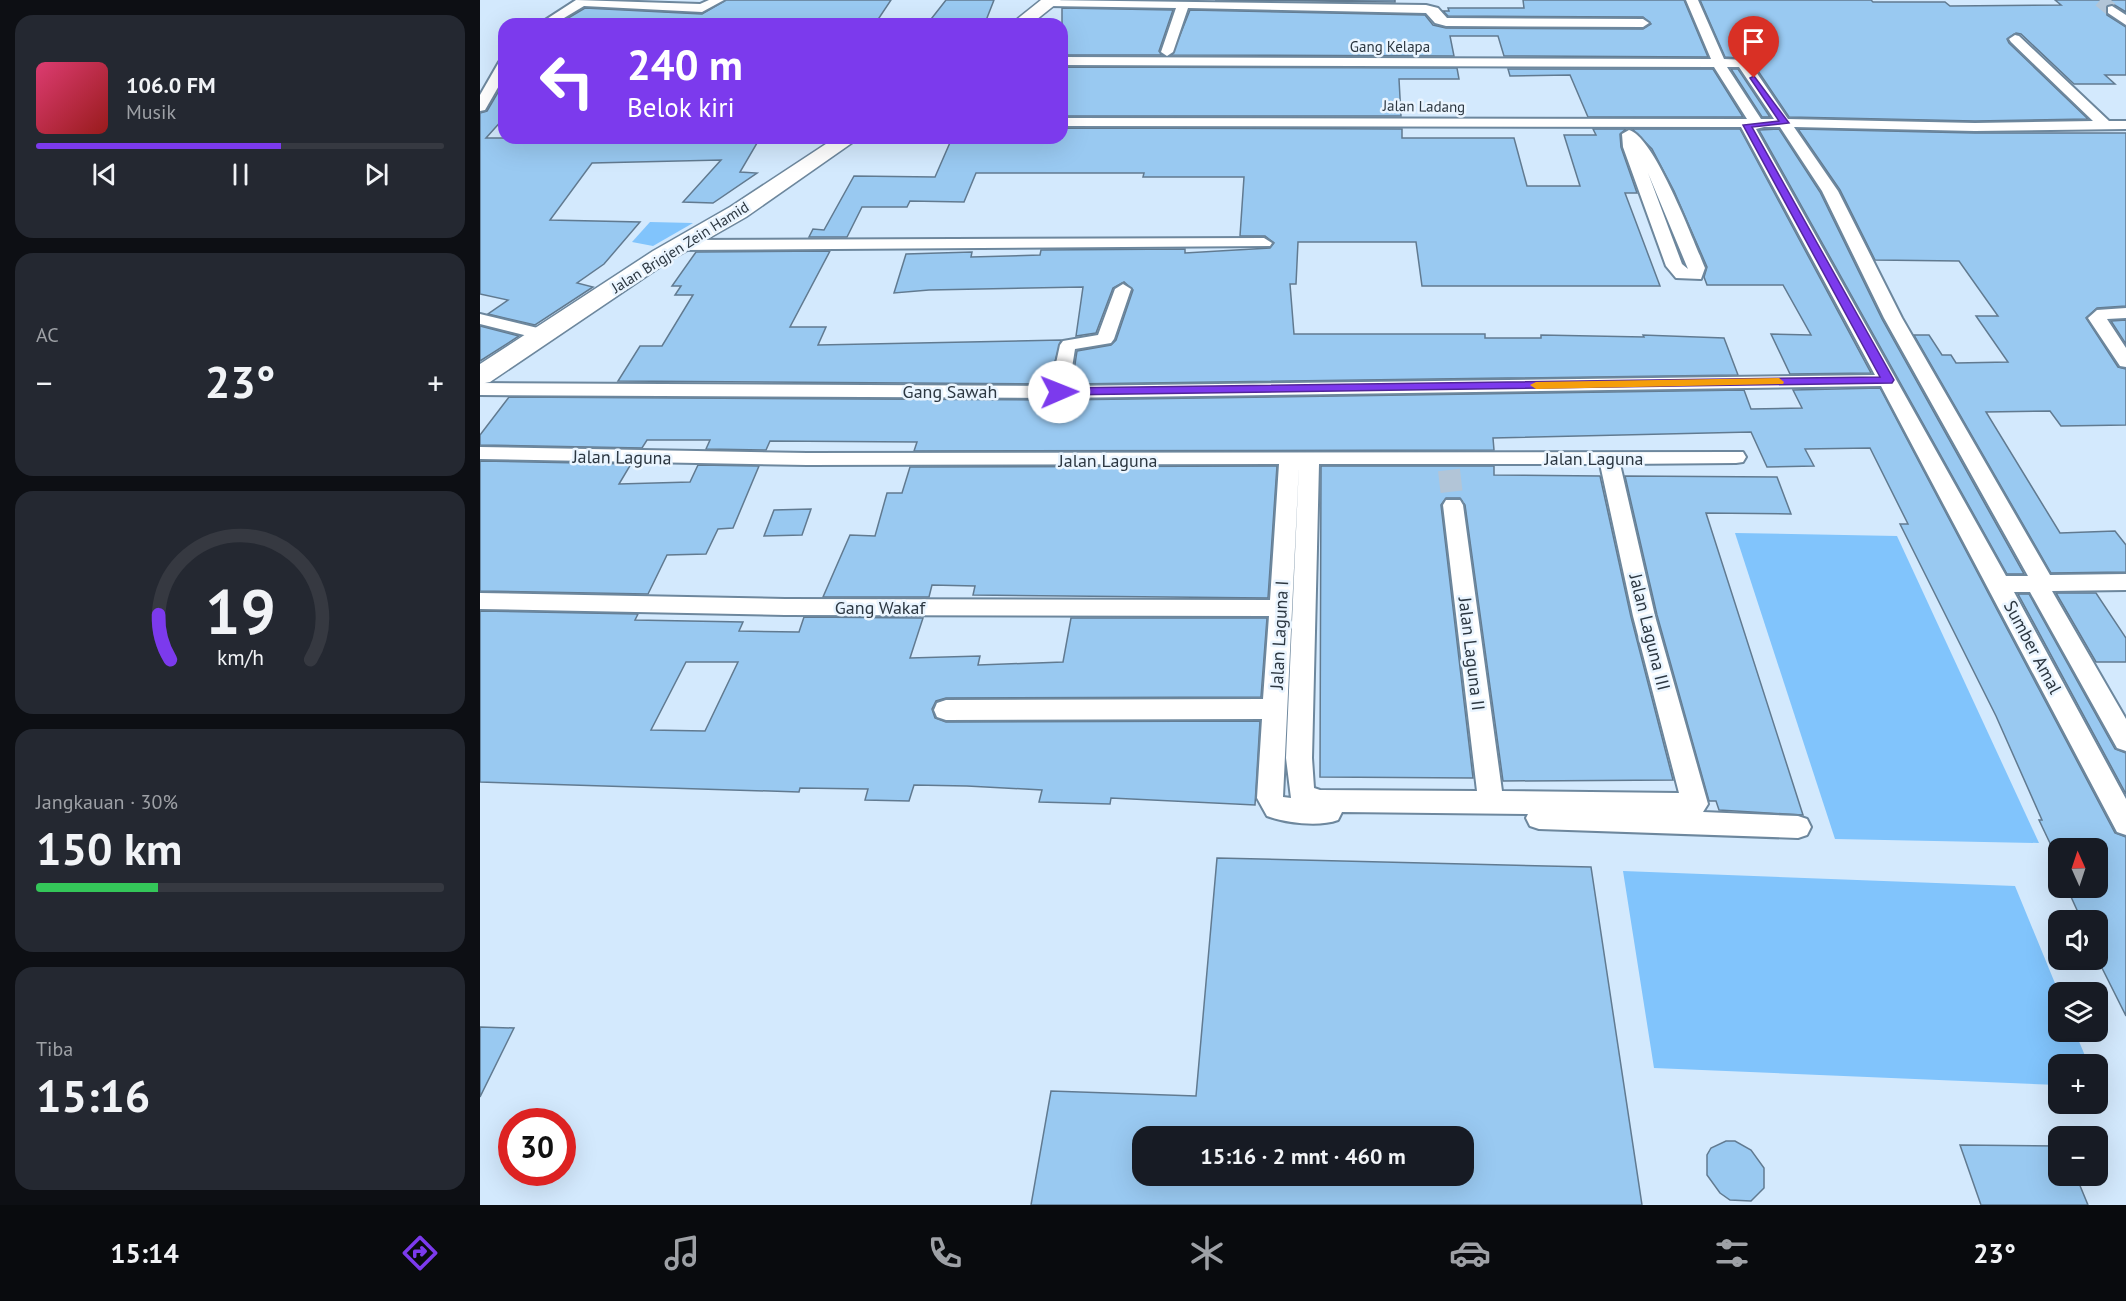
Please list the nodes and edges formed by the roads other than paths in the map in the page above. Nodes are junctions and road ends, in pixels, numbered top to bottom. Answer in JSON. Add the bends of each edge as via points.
{"nodes":[{"id":1,"x":718,"y":0,"type":"edge"},
{"id":2,"x":1692,"y":0,"type":"edge"},
{"id":3,"x":583,"y":1,"type":"edge"},
{"id":4,"x":1050,"y":1,"type":"edge"},
{"id":5,"x":1183,"y":4,"type":"junction"},
{"id":6,"x":2112,"y":10,"type":"tunnel mouth"},
{"id":7,"x":555,"y":18,"type":"edge"},
{"id":8,"x":1028,"y":18,"type":"edge"},
{"id":9,"x":2126,"y":21,"type":"edge"},
{"id":10,"x":1643,"y":23,"type":"dead end"},
{"id":11,"x":2015,"y":39,"type":"dead end"},
{"id":12,"x":1167,"y":52,"type":"dead end"},
{"id":13,"x":1068,"y":61,"type":"edge"},
{"id":14,"x":1719,"y":63,"type":"junction"},
{"id":15,"x":498,"y":76,"type":"edge"},
{"id":16,"x":480,"y":84,"type":"edge"},
{"id":17,"x":494,"y":84,"type":"junction"},
{"id":18,"x":480,"y":107,"type":"edge"},
{"id":19,"x":1068,"y":122,"type":"edge"},
{"id":20,"x":1785,"y":123,"type":"junction"},
{"id":21,"x":1752,"y":125,"type":"junction"},
{"id":22,"x":2106,"y":125,"type":"junction"},
{"id":23,"x":2126,"y":125,"type":"edge"},
{"id":24,"x":1626,"y":130,"type":"junction"},
{"id":25,"x":840,"y":144,"type":"edge"},
{"id":26,"x":1665,"y":213,"type":"junction"},
{"id":27,"x":1264,"y":243,"type":"dead end"},
{"id":28,"x":679,"y":245,"type":"junction"},
{"id":29,"x":1688,"y":246,"type":"junction"},
{"id":30,"x":1668,"y":247,"type":"junction"},
{"id":31,"x":1123,"y":289,"type":"dead end"},
{"id":32,"x":2126,"y":313,"type":"edge"},
{"id":33,"x":480,"y":318,"type":"edge"},
{"id":34,"x":544,"y":335,"type":"junction"},
{"id":35,"x":2126,"y":362,"type":"edge"},
{"id":36,"x":480,"y":376,"type":"edge"},
{"id":37,"x":1888,"y":380,"type":"junction"},
{"id":38,"x":480,"y":389,"type":"edge"},
{"id":39,"x":1059,"y":392,"type":"junction"},
{"id":40,"x":480,"y":453,"type":"edge"},
{"id":41,"x":1736,"y":457,"type":"dead end"},
{"id":42,"x":1609,"y":458,"type":"junction"},
{"id":43,"x":1299,"y":460,"type":"junction"},
{"id":44,"x":1453,"y":505,"type":"tunnel mouth"},
{"id":45,"x":2126,"y":582,"type":"edge"},
{"id":46,"x":1999,"y":584,"type":"junction"},
{"id":47,"x":2040,"y":584,"type":"junction"},
{"id":48,"x":480,"y":601,"type":"edge"},
{"id":49,"x":1280,"y":608,"type":"junction"},
{"id":50,"x":1274,"y":709,"type":"junction"},
{"id":51,"x":946,"y":710,"type":"dead end"},
{"id":52,"x":2126,"y":741,"type":"edge"},
{"id":53,"x":1491,"y":802,"type":"junction"},
{"id":54,"x":2126,"y":824,"type":"edge"},
{"id":55,"x":1798,"y":827,"type":"dead end"}],
"edges":[{"from":1,"to":3,"type":"street","via":[[702,8]]},
{"from":2,"to":14,"type":"street"},
{"from":3,"to":7,"type":"street"},
{"from":4,"to":5,"type":"street"},
{"from":4,"to":8,"type":"main road"},
{"from":5,"to":10,"type":"street","via":[[1426,9],[1446,22]]},
{"from":5,"to":12,"type":"street"},
{"from":6,"to":9,"type":"street"},
{"from":11,"to":22,"type":"street"},
{"from":13,"to":14,"type":"street","name":"Gang Kelapa"},
{"from":14,"to":20,"type":"street","name":"Gang Kelapa","via":[[1743,63]]},
{"from":14,"to":21,"type":"street"},
{"from":15,"to":17,"type":"street"},
{"from":16,"to":17,"type":"street"},
{"from":17,"to":18,"type":"street"},
{"from":19,"to":24,"type":"street","name":"Jalan Ladang"},
{"from":20,"to":21,"type":"street","name":"Jalan Ladang"},
{"from":20,"to":22,"type":"street","name":"Jalan Ladang"},
{"from":20,"to":47,"type":"street","via":[[1830,191],[1893,318]]},
{"from":21,"to":24,"type":"street","name":"Jalan Ladang"},
{"from":21,"to":37,"type":"street"},
{"from":22,"to":23,"type":"street","name":"Jalan Ladang"},
{"from":24,"to":26,"type":"street","via":[[1630,147]]},
{"from":25,"to":28,"type":"main road","name":"Jalan Brigjen Zein Hamid","via":[[738,212]]},
{"from":26,"to":29,"type":"street"},
{"from":26,"to":30,"type":"street"},
{"from":27,"to":28,"type":"street"},
{"from":28,"to":34,"type":"main road","name":"Jalan Brigjen Zein Hamid"},
{"from":29,"to":30,"type":"street"},
{"from":29,"to":30,"type":"street","via":[[1697,268],[1695,275],[1677,270]]},
{"from":31,"to":39,"type":"street","via":[[1105,339],[1073,342],[1066,349]]},
{"from":32,"to":35,"type":"street","via":[[2097,318]]},
{"from":33,"to":34,"type":"street"},
{"from":34,"to":36,"type":"main road","name":"Jalan Brigjen Zein Hamid"},
{"from":37,"to":39,"type":"street","name":"Gang Sawah"},
{"from":37,"to":46,"type":"street"},
{"from":38,"to":39,"type":"street","name":"Gang Sawah"},
{"from":40,"to":43,"type":"street","name":"Jalan Laguna","via":[[807,459]]},
{"from":41,"to":42,"type":"street","name":"Jalan Laguna"},
{"from":42,"to":43,"type":"street","name":"Jalan Laguna","via":[[1448,464]]},
{"from":42,"to":53,"type":"street","name":"Jalan Laguna III","via":[[1644,616],[1695,804]]},
{"from":43,"to":49,"type":"street","name":"Jalan Laguna I"},
{"from":43,"to":53,"type":"street","via":[[1302,794],[1319,801]]},
{"from":44,"to":53,"type":"street","name":"Jalan Laguna II"},
{"from":45,"to":47,"type":"street","name":"Sumber Amal"},
{"from":46,"to":47,"type":"street","name":"Sumber Amal"},
{"from":46,"to":54,"type":"street","name":"Sumber Amal"},
{"from":47,"to":52,"type":"street"},
{"from":48,"to":49,"type":"street","name":"Gang Wakaf","via":[[785,608]]},
{"from":49,"to":50,"type":"street","name":"Jalan Laguna I"},
{"from":50,"to":51,"type":"street"},
{"from":50,"to":55,"type":"street","name":"Jalan Laguna I","via":[[1270,802],[1276,808]]}]}
